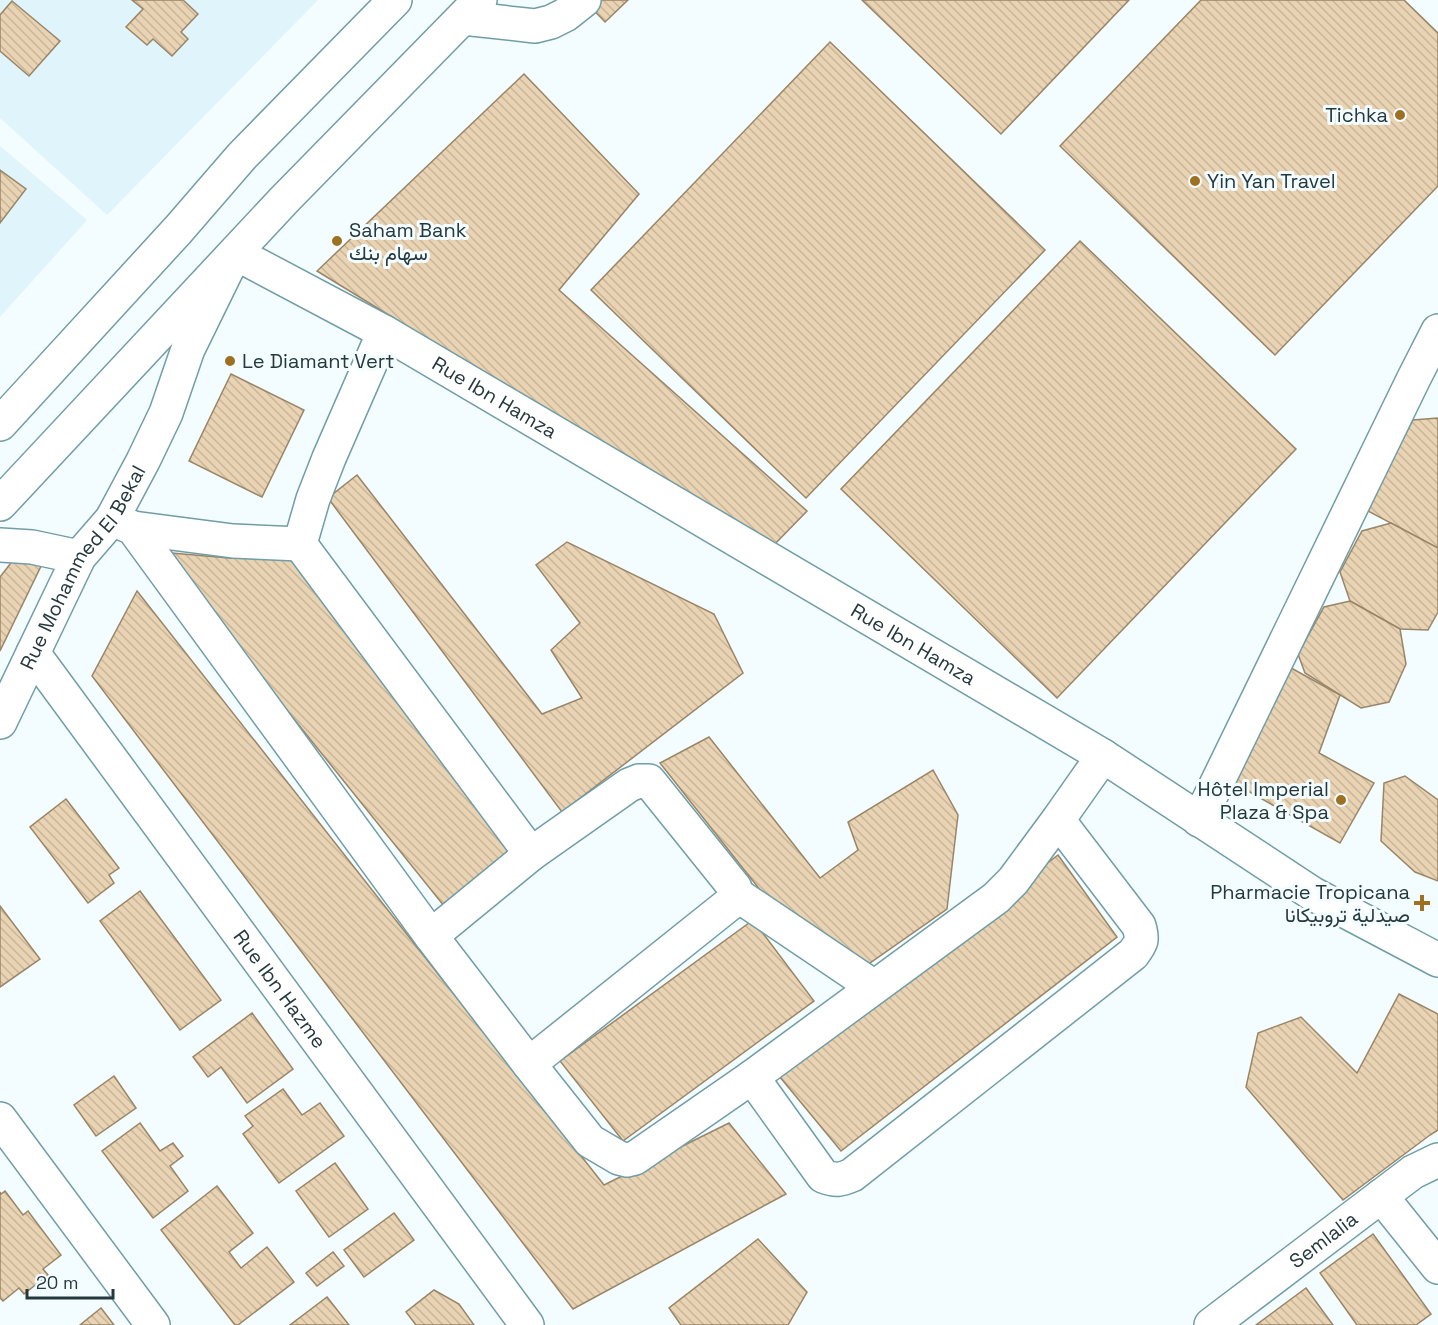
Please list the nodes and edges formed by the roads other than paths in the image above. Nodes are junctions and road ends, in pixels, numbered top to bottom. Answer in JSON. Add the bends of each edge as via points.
{"nodes":[{"id":1,"x":395,"y":0,"type":"edge"},
{"id":2,"x":584,"y":0,"type":"edge"},
{"id":3,"x":472,"y":9,"type":"edge"},
{"id":4,"x":235,"y":252,"type":"junction"},
{"id":5,"x":1438,"y":331,"type":"edge"},
{"id":6,"x":384,"y":332,"type":"junction"},
{"id":7,"x":1426,"y":379,"type":"edge"},
{"id":8,"x":0,"y":424,"type":"edge"},
{"id":9,"x":0,"y":504,"type":"edge"},
{"id":10,"x":123,"y":523,"type":"junction"},
{"id":11,"x":300,"y":544,"type":"junction"},
{"id":12,"x":0,"y":545,"type":"edge"},
{"id":13,"x":79,"y":557,"type":"junction"},
{"id":14,"x":33,"y":653,"type":"junction"},
{"id":15,"x":0,"y":722,"type":"edge"},
{"id":16,"x":1103,"y":756,"type":"junction"},
{"id":17,"x":1059,"y":820,"type":"junction"},
{"id":18,"x":1199,"y":820,"type":"junction"},
{"id":19,"x":531,"y":854,"type":"junction"},
{"id":20,"x":736,"y":894,"type":"junction"},
{"id":21,"x":431,"y":936,"type":"junction"},
{"id":22,"x":1438,"y":960,"type":"edge"},
{"id":23,"x":874,"y":987,"type":"junction"},
{"id":24,"x":529,"y":1064,"type":"junction"},
{"id":25,"x":752,"y":1077,"type":"junction"},
{"id":26,"x":0,"y":1119,"type":"edge"},
{"id":27,"x":1438,"y":1160,"type":"edge"},
{"id":28,"x":1381,"y":1196,"type":"junction"},
{"id":29,"x":1438,"y":1266,"type":"edge"},
{"id":30,"x":153,"y":1325,"type":"edge"},
{"id":31,"x":527,"y":1325,"type":"edge"},
{"id":32,"x":1211,"y":1325,"type":"edge"}],
"edges":[{"from":1,"to":8,"type":"street","via":[[242,156]]},
{"from":2,"to":3,"type":"street","via":[[565,15],[535,26]]},
{"from":3,"to":4,"type":"street"},
{"from":4,"to":6,"type":"street","name":"Rue Ibn Hamza"},
{"from":4,"to":9,"type":"street"},
{"from":4,"to":10,"type":"street","name":"Rue Mohammed El Bekal","via":[[188,349]]},
{"from":5,"to":7,"type":"street"},
{"from":6,"to":11,"type":"street","via":[[329,458]]},
{"from":6,"to":16,"type":"street","name":"Rue Ibn Hamza"},
{"from":7,"to":18,"type":"street"},
{"from":10,"to":11,"type":"street","via":[[233,541]]},
{"from":10,"to":13,"type":"street","name":"Rue Mohammed El Bekal"},
{"from":10,"to":21,"type":"street"},
{"from":11,"to":19,"type":"street"},
{"from":12,"to":13,"type":"street"},
{"from":13,"to":14,"type":"street","name":"Rue Mohammed El Bekal"},
{"from":14,"to":15,"type":"street","name":"Rue Mohammed El Bekal"},
{"from":14,"to":31,"type":"street","name":"Rue Ibn Hazme"},
{"from":16,"to":17,"type":"street"},
{"from":16,"to":18,"type":"street","name":"Rue Ibn Hamza"},
{"from":17,"to":23,"type":"street","via":[[996,898]]},
{"from":17,"to":25,"type":"street","via":[[1139,926],[1143,938],[1133,954],[852,1175],[840,1180],[824,1176]]},
{"from":18,"to":22,"type":"street","name":"Rue Ibn Hamza","via":[[1312,894]]},
{"from":19,"to":20,"type":"street","via":[[629,785],[649,781]]},
{"from":19,"to":21,"type":"street"},
{"from":20,"to":23,"type":"street"},
{"from":20,"to":24,"type":"street","via":[[733,901]]},
{"from":21,"to":24,"type":"street"},
{"from":23,"to":25,"type":"street"},
{"from":24,"to":25,"type":"street","via":[[590,1141],[627,1160]]},
{"from":26,"to":30,"type":"street"},
{"from":27,"to":28,"type":"street","name":"Semlalia","via":[[1413,1172]]},
{"from":28,"to":29,"type":"street"},
{"from":28,"to":32,"type":"street","name":"Semlalia"}]}
